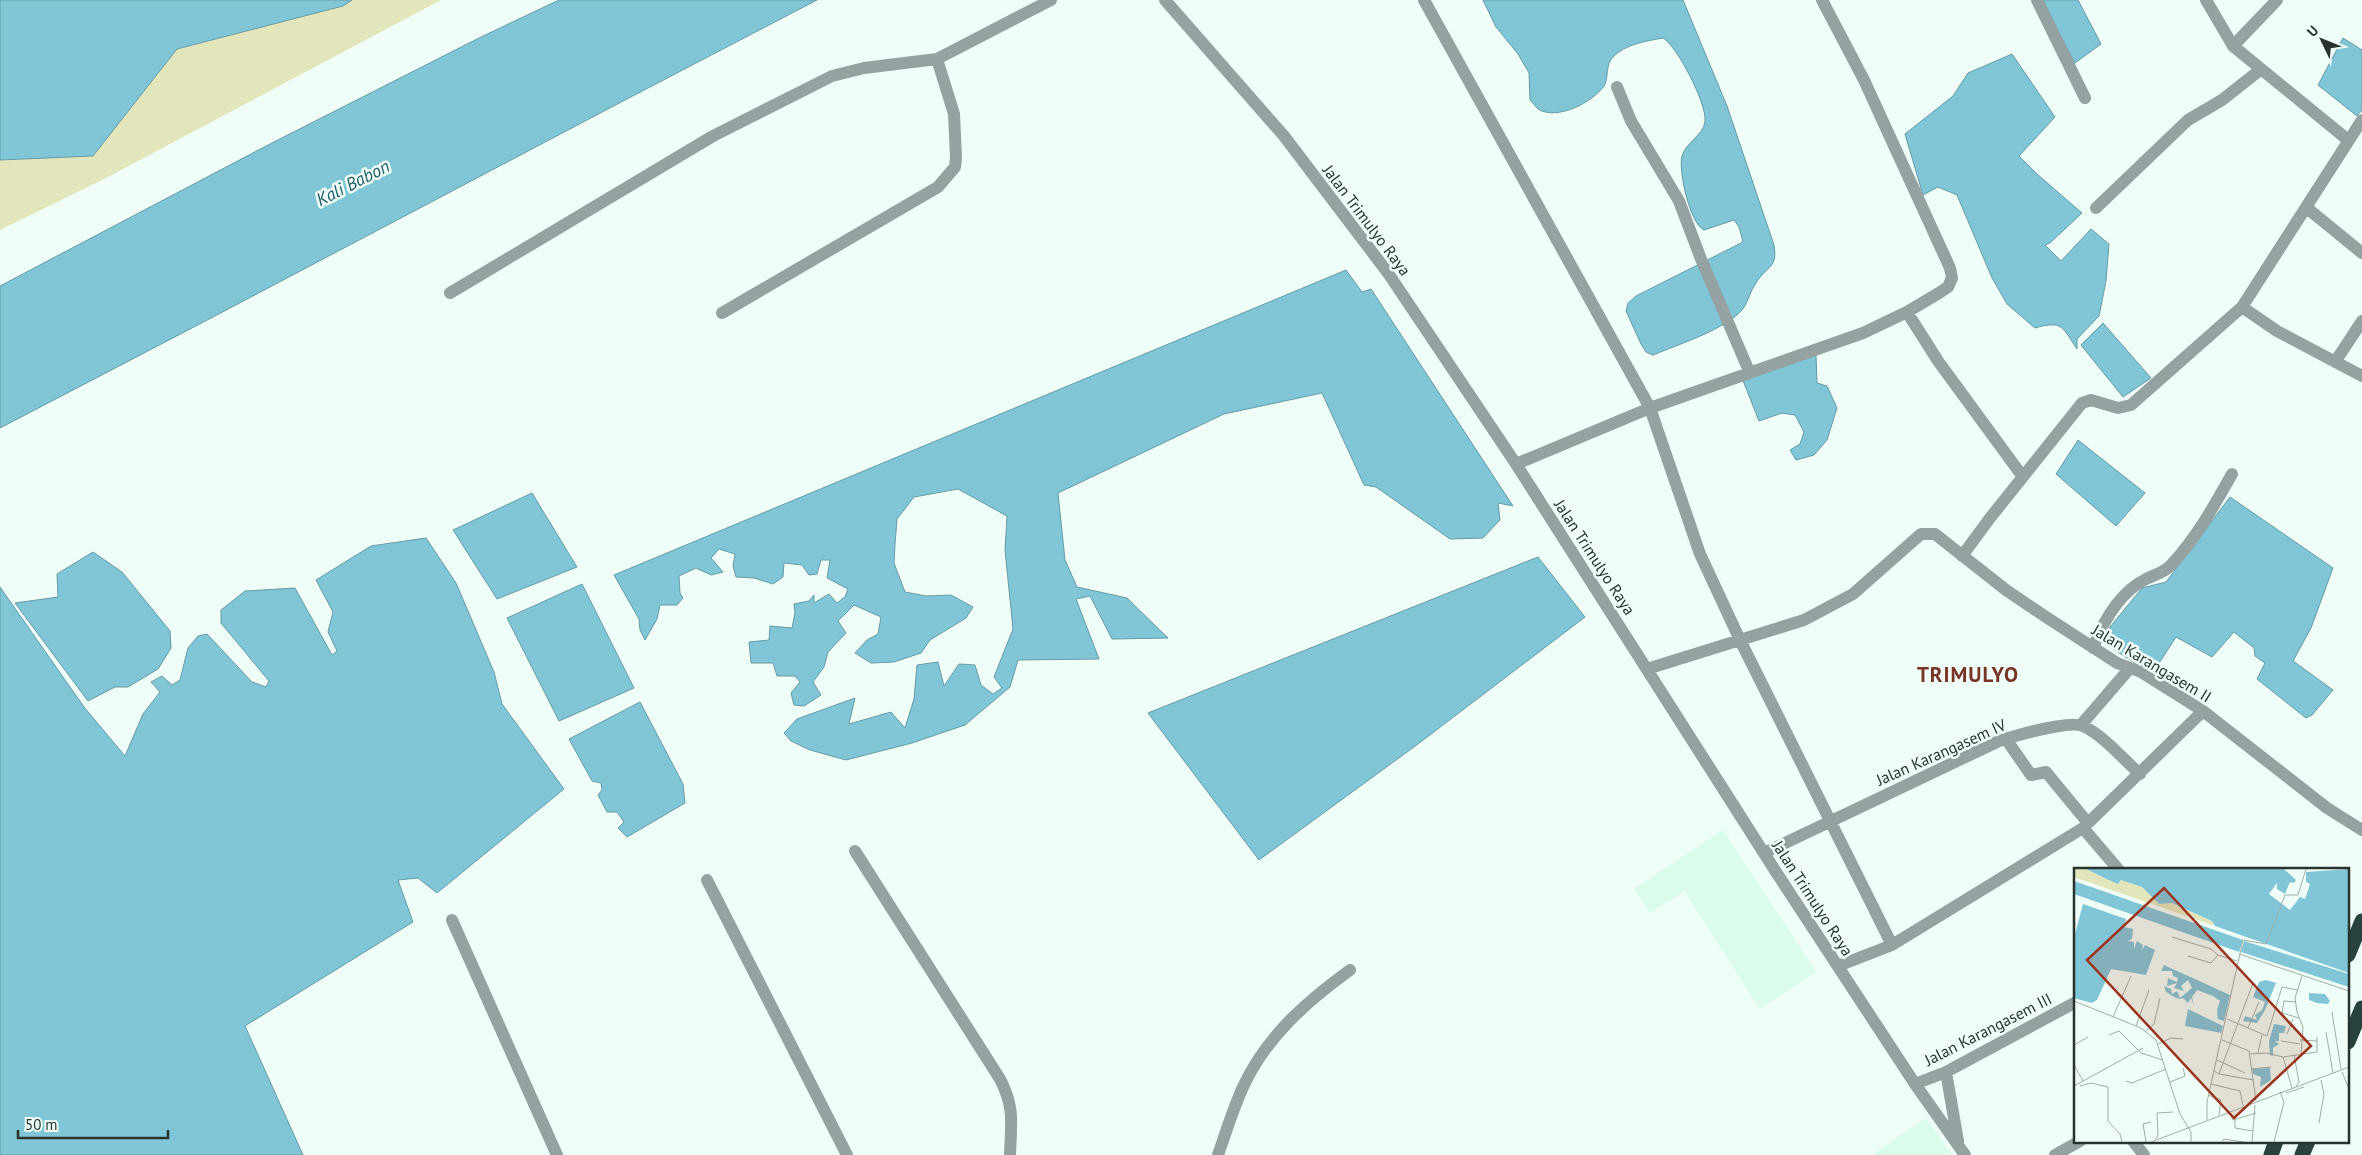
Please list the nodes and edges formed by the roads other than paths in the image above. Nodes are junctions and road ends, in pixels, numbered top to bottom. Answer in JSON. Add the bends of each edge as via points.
{"nodes":[{"id":1,"x":1051,"y":0,"type":"edge"},
{"id":2,"x":1165,"y":0,"type":"edge"},
{"id":3,"x":1424,"y":0,"type":"edge"},
{"id":4,"x":1822,"y":0,"type":"edge"},
{"id":5,"x":2038,"y":0,"type":"edge"},
{"id":6,"x":2206,"y":0,"type":"edge"},
{"id":7,"x":2277,"y":0,"type":"edge"},
{"id":8,"x":2233,"y":46,"type":"junction"},
{"id":9,"x":937,"y":59,"type":"junction"},
{"id":10,"x":2260,"y":70,"type":"junction"},
{"id":11,"x":1617,"y":87,"type":"dead end"},
{"id":12,"x":2085,"y":98,"type":"dead end"},
{"id":13,"x":2362,"y":120,"type":"edge"},
{"id":14,"x":2348,"y":140,"type":"junction"},
{"id":15,"x":2096,"y":208,"type":"dead end"},
{"id":16,"x":2307,"y":208,"type":"junction"},
{"id":17,"x":2362,"y":252,"type":"edge"},
{"id":18,"x":450,"y":293,"type":"dead end"},
{"id":19,"x":2242,"y":307,"type":"junction"},
{"id":20,"x":1907,"y":312,"type":"junction"},
{"id":21,"x":722,"y":313,"type":"dead end"},
{"id":22,"x":2362,"y":320,"type":"edge"},
{"id":23,"x":2335,"y":362,"type":"junction"},
{"id":24,"x":1749,"y":372,"type":"junction"},
{"id":25,"x":2362,"y":376,"type":"edge"},
{"id":26,"x":1650,"y":408,"type":"junction"},
{"id":27,"x":1516,"y":464,"type":"junction"},
{"id":28,"x":2232,"y":474,"type":"dead end"},
{"id":29,"x":2023,"y":476,"type":"junction"},
{"id":30,"x":1962,"y":556,"type":"junction"},
{"id":31,"x":1740,"y":640,"type":"junction"},
{"id":32,"x":2093,"y":648,"type":"junction"},
{"id":33,"x":2130,"y":668,"type":"junction"},
{"id":34,"x":1647,"y":669,"type":"junction"},
{"id":35,"x":2202,"y":710,"type":"junction"},
{"id":36,"x":2082,"y":725,"type":"junction"},
{"id":37,"x":2006,"y":739,"type":"junction"},
{"id":38,"x":2140,"y":774,"type":"junction"},
{"id":39,"x":1830,"y":821,"type":"junction"},
{"id":40,"x":2086,"y":826,"type":"junction"},
{"id":41,"x":2362,"y":830,"type":"edge"},
{"id":42,"x":855,"y":851,"type":"dead end"},
{"id":43,"x":1764,"y":853,"type":"junction"},
{"id":44,"x":2117,"y":868,"type":"edge"},
{"id":45,"x":707,"y":880,"type":"dead end"},
{"id":46,"x":452,"y":920,"type":"dead end"},
{"id":47,"x":2362,"y":921,"type":"edge"},
{"id":48,"x":1892,"y":945,"type":"junction"},
{"id":49,"x":2350,"y":950,"type":"edge"},
{"id":50,"x":1838,"y":966,"type":"junction"},
{"id":51,"x":1350,"y":970,"type":"dead end"},
{"id":52,"x":2074,"y":1003,"type":"edge"},
{"id":53,"x":2362,"y":1008,"type":"edge"},
{"id":54,"x":2350,"y":1037,"type":"edge"},
{"id":55,"x":1946,"y":1072,"type":"junction"},
{"id":56,"x":1915,"y":1084,"type":"junction"},
{"id":57,"x":2078,"y":1142,"type":"edge"},
{"id":58,"x":2134,"y":1142,"type":"edge"},
{"id":59,"x":2276,"y":1142,"type":"edge"},
{"id":60,"x":2308,"y":1142,"type":"edge"},
{"id":61,"x":1962,"y":1150,"type":"edge"},
{"id":62,"x":556,"y":1155,"type":"edge"},
{"id":63,"x":847,"y":1155,"type":"edge"},
{"id":64,"x":1010,"y":1155,"type":"edge"},
{"id":65,"x":1218,"y":1155,"type":"edge"},
{"id":66,"x":2055,"y":1155,"type":"edge"},
{"id":67,"x":2144,"y":1155,"type":"edge"},
{"id":68,"x":2271,"y":1155,"type":"edge"},
{"id":69,"x":2302,"y":1155,"type":"edge"}],
"edges":[{"from":1,"to":9,"type":"street"},
{"from":2,"to":27,"type":"street","name":"Jalan Trimulyo Raya","via":[[1284,136],[1388,273]]},
{"from":3,"to":26,"type":"street"},
{"from":4,"to":20,"type":"street","via":[[1864,80],[1950,268],[1952,278],[1948,287]]},
{"from":5,"to":12,"type":"street"},
{"from":6,"to":8,"type":"street"},
{"from":7,"to":8,"type":"street"},
{"from":8,"to":10,"type":"street"},
{"from":9,"to":18,"type":"street","via":[[864,68],[832,76],[713,136]]},
{"from":9,"to":21,"type":"street","via":[[954,114],[955,167],[948,178],[938,187]]},
{"from":10,"to":14,"type":"street"},
{"from":10,"to":15,"type":"street","via":[[2222,100],[2188,120]]},
{"from":11,"to":24,"type":"street","via":[[1631,121],[1679,201]]},
{"from":13,"to":14,"type":"street"},
{"from":14,"to":16,"type":"street"},
{"from":16,"to":17,"type":"street"},
{"from":16,"to":19,"type":"street"},
{"from":19,"to":23,"type":"street","via":[[2277,331]]},
{"from":19,"to":29,"type":"street","via":[[2131,405],[2118,408],[2091,400],[2082,404]]},
{"from":20,"to":24,"type":"street","via":[[1863,333]]},
{"from":20,"to":29,"type":"street","via":[[1938,361]]},
{"from":22,"to":23,"type":"street"},
{"from":23,"to":25,"type":"street"},
{"from":24,"to":26,"type":"street"},
{"from":26,"to":27,"type":"street"},
{"from":26,"to":31,"type":"street","via":[[1700,554]]},
{"from":27,"to":34,"type":"street","name":"Jalan Trimulyo Raya"},
{"from":28,"to":32,"type":"street","via":[[2205,522],[2171,565],[2126,593],[2114,607]]},
{"from":29,"to":30,"type":"street"},
{"from":30,"to":31,"type":"street","name":"Jalan Karangasem II","via":[[1935,534],[1921,534],[1853,594],[1804,620]]},
{"from":30,"to":32,"type":"street","name":"Jalan Karangasem II","via":[[2006,590]]},
{"from":31,"to":34,"type":"street"},
{"from":31,"to":39,"type":"street"},
{"from":32,"to":33,"type":"street","name":"Jalan Karangasem II"},
{"from":33,"to":35,"type":"street","name":"Jalan Karangasem II"},
{"from":33,"to":36,"type":"street"},
{"from":34,"to":43,"type":"street","name":"Jalan Trimulyo Raya"},
{"from":35,"to":38,"type":"street"},
{"from":35,"to":41,"type":"street","name":"Jalan Karangasem II","via":[[2327,808]]},
{"from":36,"to":37,"type":"street","name":"Jalan Karangasem IV","via":[[2036,730]]},
{"from":36,"to":38,"type":"street"},
{"from":37,"to":39,"type":"street","name":"Jalan Karangasem IV"},
{"from":37,"to":40,"type":"street","via":[[2031,775],[2046,772]]},
{"from":38,"to":40,"type":"street"},
{"from":39,"to":43,"type":"street","name":"Jalan Karangasem IV"},
{"from":39,"to":48,"type":"street"},
{"from":40,"to":44,"type":"street"},
{"from":40,"to":48,"type":"street"},
{"from":42,"to":64,"type":"street","via":[[1009,1096],[1012,1112]]},
{"from":43,"to":50,"type":"street","name":"Jalan Trimulyo Raya"},
{"from":45,"to":63,"type":"street"},
{"from":46,"to":62,"type":"street"},
{"from":47,"to":49,"type":"highway"},
{"from":48,"to":50,"type":"street"},
{"from":50,"to":56,"type":"street","name":"Jalan Trimulyo Raya"},
{"from":51,"to":65,"type":"street","via":[[1319,993],[1279,1030],[1267,1046],[1243,1087]]},
{"from":52,"to":55,"type":"street","name":"Jalan Karangasem III"},
{"from":53,"to":54,"type":"highway"},
{"from":55,"to":56,"type":"street","name":"Jalan Karangasem III"},
{"from":55,"to":61,"type":"street"},
{"from":56,"to":61,"type":"street","name":"Jalan Trimulyo Raya"},
{"from":57,"to":66,"type":"street"},
{"from":58,"to":67,"type":"street"},
{"from":59,"to":68,"type":"highway"},
{"from":60,"to":69,"type":"highway"}]}
